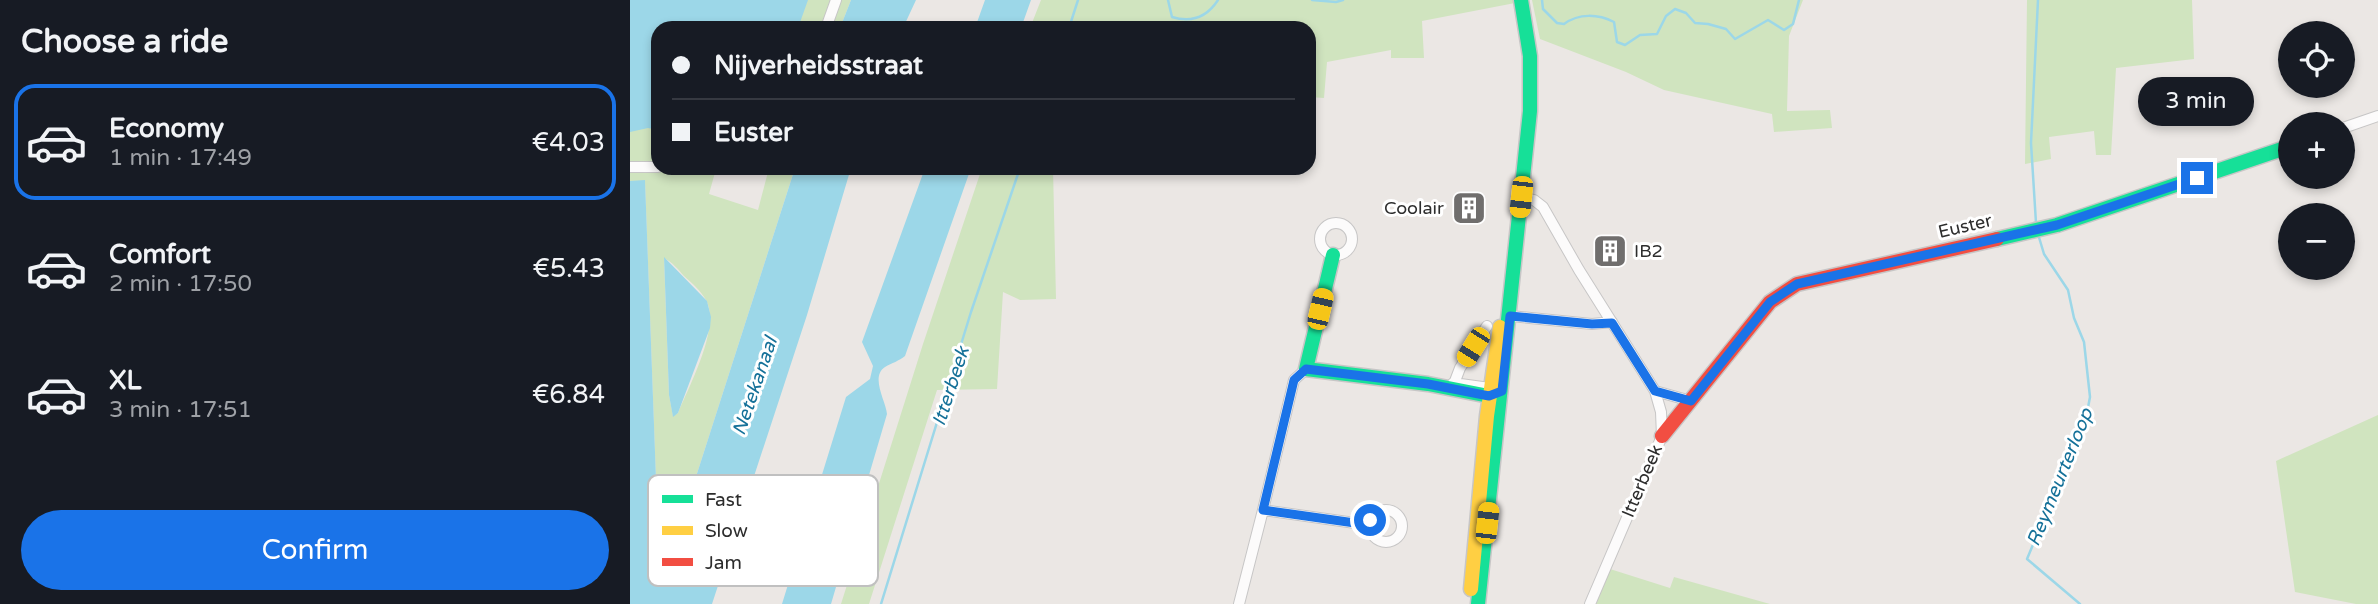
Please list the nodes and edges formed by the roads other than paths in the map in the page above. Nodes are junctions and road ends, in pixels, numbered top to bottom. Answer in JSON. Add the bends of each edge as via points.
{"nodes":[{"id":1,"x":836,"y":0,"type":"edge"},
{"id":2,"x":1521,"y":0,"type":"edge"},
{"id":3,"x":828,"y":21,"type":"edge"},
{"id":4,"x":2378,"y":116,"type":"edge"},
{"id":5,"x":2355,"y":124,"type":"edge"},
{"id":6,"x":2278,"y":150,"type":"edge"},
{"id":7,"x":630,"y":167,"type":"edge"},
{"id":8,"x":651,"y":167,"type":"edge"},
{"id":9,"x":1521,"y":197,"type":"junction"},
{"id":10,"x":1515,"y":252,"type":"junction"},
{"id":11,"x":1333,"y":255,"type":"dead end"},
{"id":12,"x":1510,"y":316,"type":"junction"},
{"id":13,"x":1612,"y":323,"type":"junction"},
{"id":14,"x":1487,"y":326,"type":"dead end"},
{"id":15,"x":1306,"y":369,"type":"junction"},
{"id":16,"x":1453,"y":387,"type":"junction"},
{"id":17,"x":1655,"y":391,"type":"junction"},
{"id":18,"x":1494,"y":392,"type":"junction"},
{"id":19,"x":1691,"y":401,"type":"junction"},
{"id":20,"x":1662,"y":436,"type":"junction"},
{"id":21,"x":1263,"y":510,"type":"junction"},
{"id":22,"x":1369,"y":525,"type":"dead end"},
{"id":23,"x":1239,"y":604,"type":"edge"},
{"id":24,"x":1471,"y":604,"type":"edge"},
{"id":25,"x":1478,"y":604,"type":"edge"},
{"id":26,"x":1590,"y":604,"type":"edge"}],
"edges":[{"from":1,"to":3,"type":"street"},
{"from":2,"to":9,"type":"street","via":[[1531,94]]},
{"from":4,"to":5,"type":"street"},
{"from":6,"to":19,"type":"street","name":"Euster","via":[[2057,225],[1797,284],[1770,302]]},
{"from":7,"to":8,"type":"street"},
{"from":9,"to":10,"type":"street"},
{"from":9,"to":13,"type":"street","name":"Itterbeek","via":[[1543,207]]},
{"from":10,"to":12,"type":"street"},
{"from":10,"to":18,"type":"street"},
{"from":11,"to":15,"type":"street"},
{"from":12,"to":13,"type":"street"},
{"from":12,"to":18,"type":"street"},
{"from":13,"to":17,"type":"street","name":"Itterbeek"},
{"from":14,"to":16,"type":"street"},
{"from":15,"to":16,"type":"street"},
{"from":15,"to":21,"type":"street","via":[[1294,380]]},
{"from":16,"to":18,"type":"street"},
{"from":17,"to":19,"type":"street"},
{"from":17,"to":20,"type":"street","name":"Itterbeek"},
{"from":18,"to":24,"type":"street"},
{"from":18,"to":25,"type":"street"},
{"from":19,"to":20,"type":"street","name":"Euster"},
{"from":20,"to":26,"type":"street","name":"Itterbeek"},
{"from":21,"to":22,"type":"street"},
{"from":21,"to":23,"type":"street"}]}
